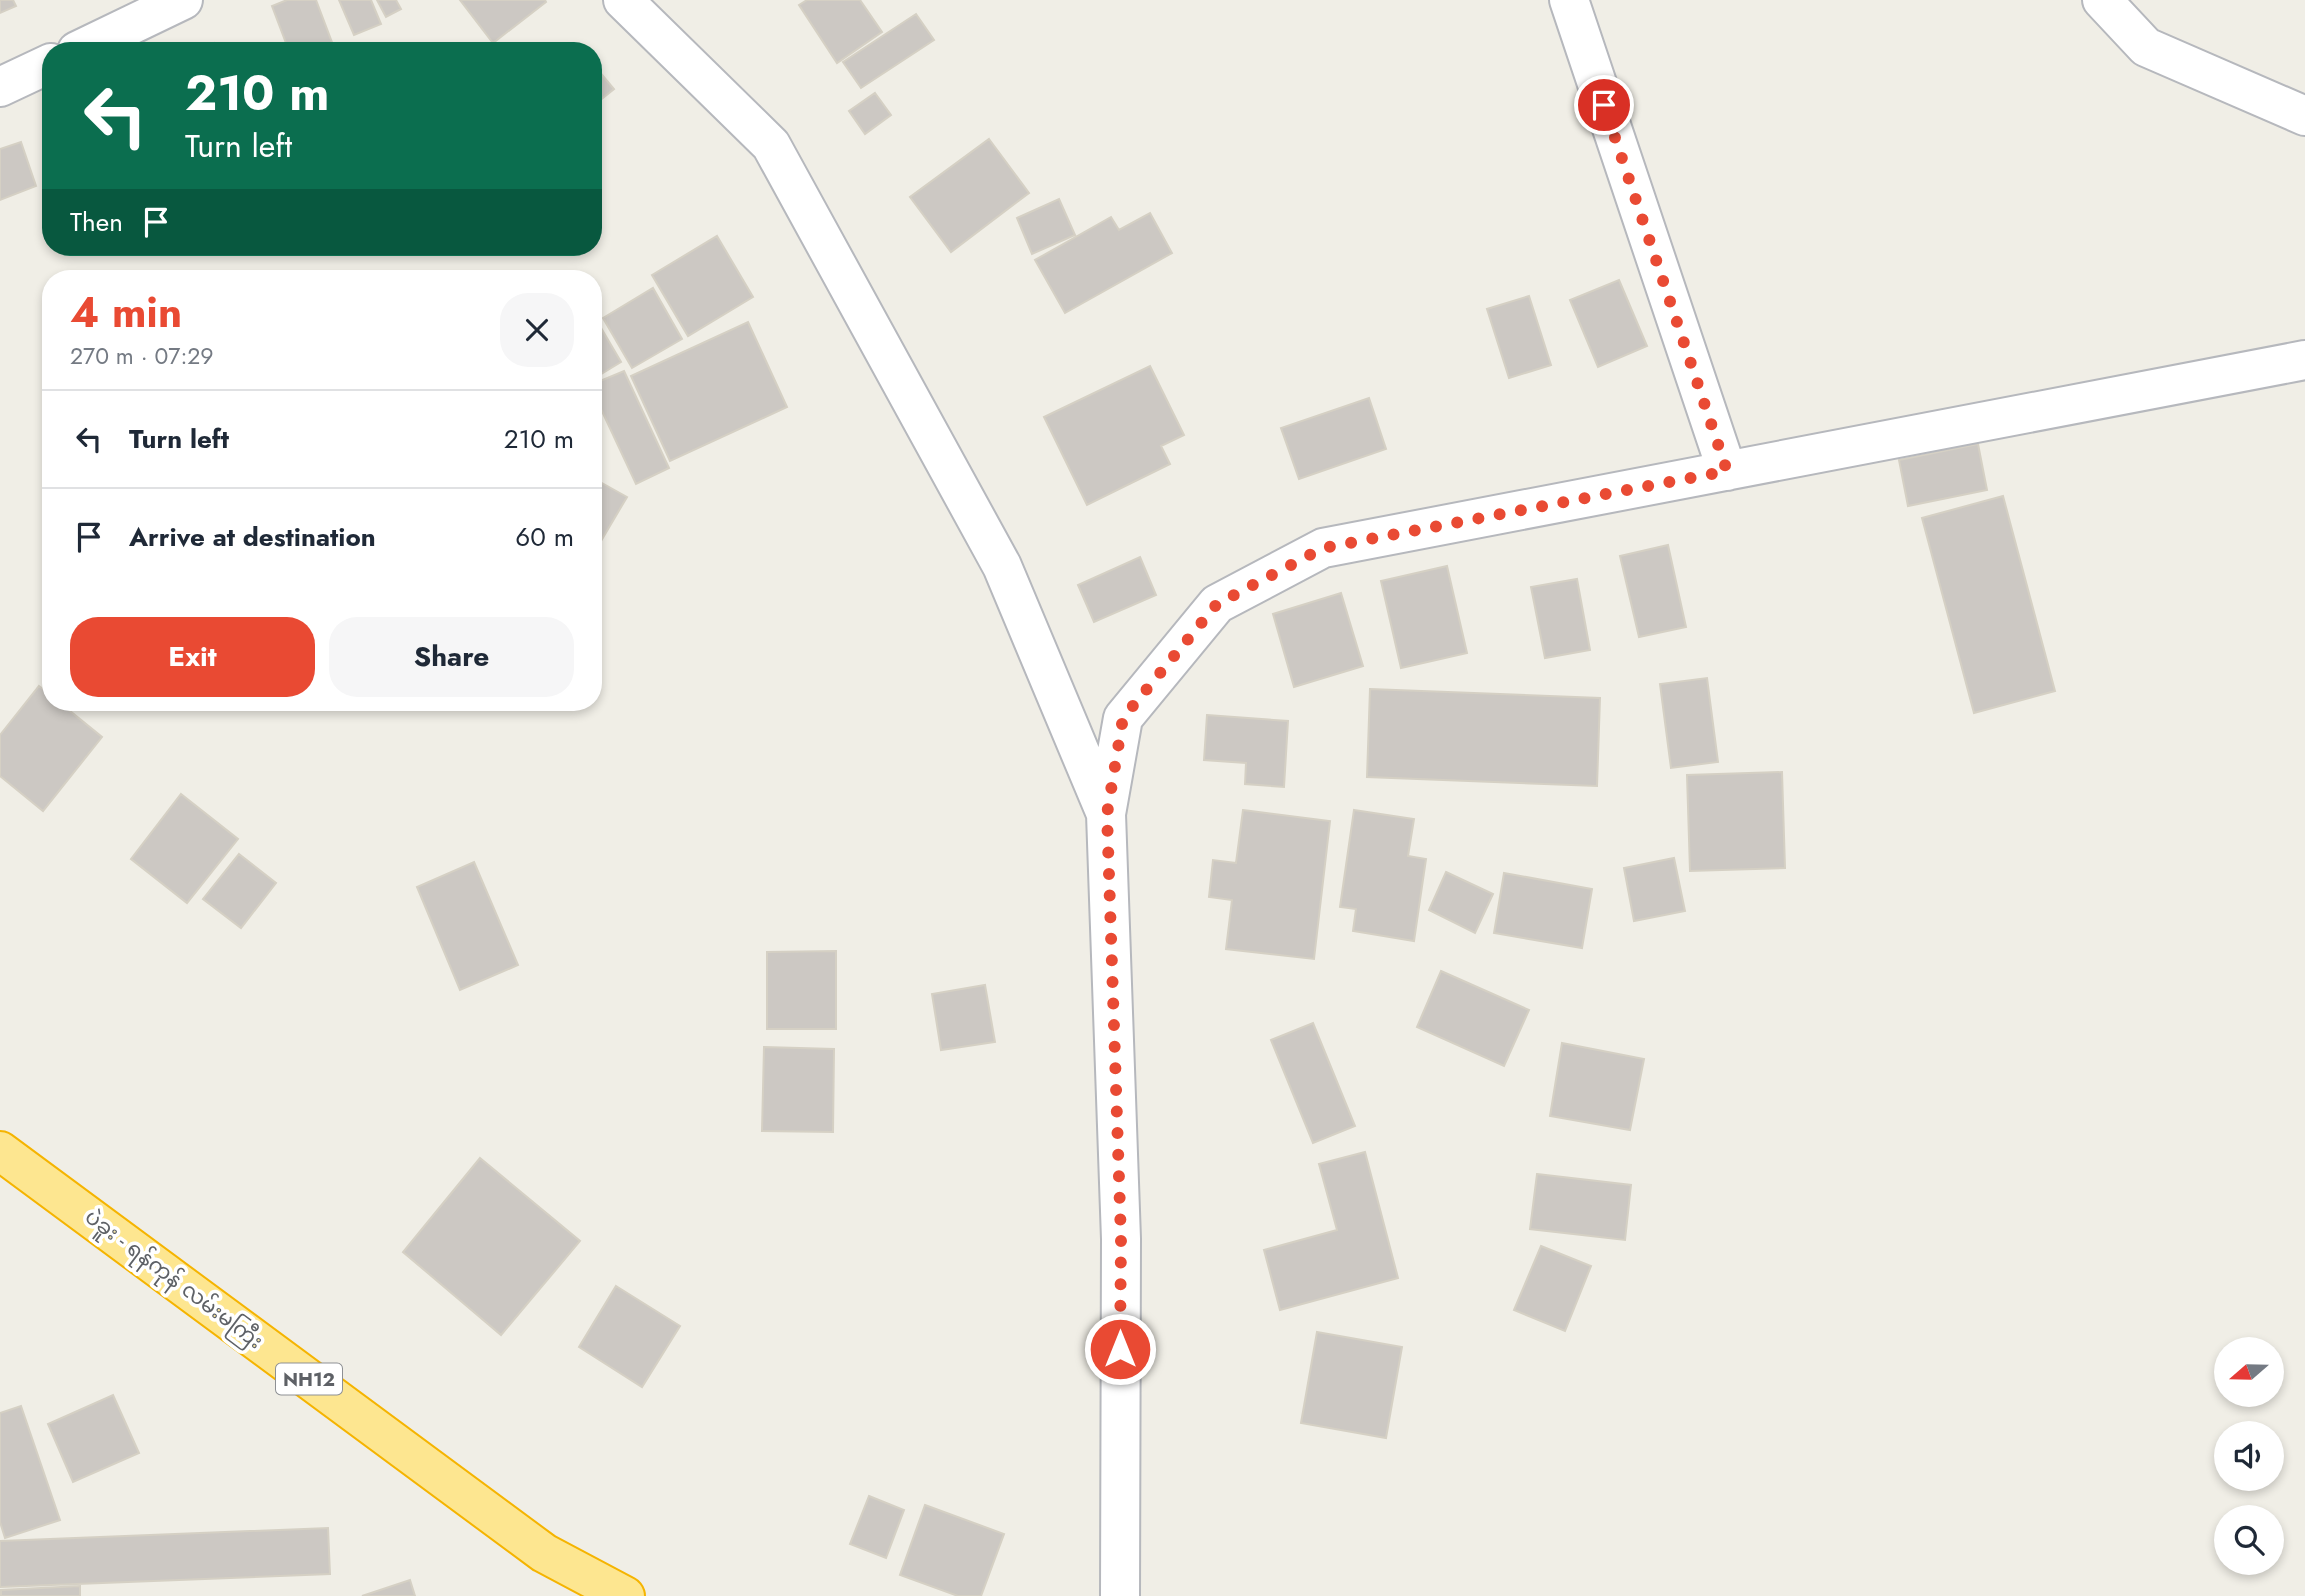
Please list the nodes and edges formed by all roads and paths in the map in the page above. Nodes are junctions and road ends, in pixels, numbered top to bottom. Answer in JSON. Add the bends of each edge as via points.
{"nodes":[{"id":1,"x":183,"y":0,"type":"edge"},
{"id":2,"x":623,"y":0,"type":"edge"},
{"id":3,"x":1569,"y":0,"type":"edge"},
{"id":4,"x":2102,"y":0,"type":"edge"},
{"id":5,"x":95,"y":42,"type":"edge"},
{"id":6,"x":42,"y":67,"type":"edge"},
{"id":7,"x":0,"y":87,"type":"edge"},
{"id":8,"x":2305,"y":116,"type":"edge"},
{"id":9,"x":2305,"y":360,"type":"edge"},
{"id":10,"x":1727,"y":471,"type":"junction"},
{"id":11,"x":1107,"y":814,"type":"junction"},
{"id":12,"x":0,"y":1151,"type":"edge"},
{"id":13,"x":625,"y":1596,"type":"edge"},
{"id":14,"x":1120,"y":1596,"type":"edge"}],
"edges":[{"from":1,"to":5,"type":"street"},
{"from":2,"to":11,"type":"street","via":[[771,145],[1002,566]]},
{"from":3,"to":10,"type":"street"},
{"from":4,"to":8,"type":"street","via":[[2146,47]]},
{"from":6,"to":7,"type":"street"},
{"from":9,"to":10,"type":"street"},
{"from":10,"to":11,"type":"street","via":[[1323,548],[1217,604],[1123,718]]},
{"from":11,"to":14,"type":"street","via":[[1121,1239]]},
{"from":12,"to":13,"type":"highway","name":"ပဲခူး - ရန်ကုန် လမ်းမကြီး","number":"NH12","via":[[544,1553]]}]}
